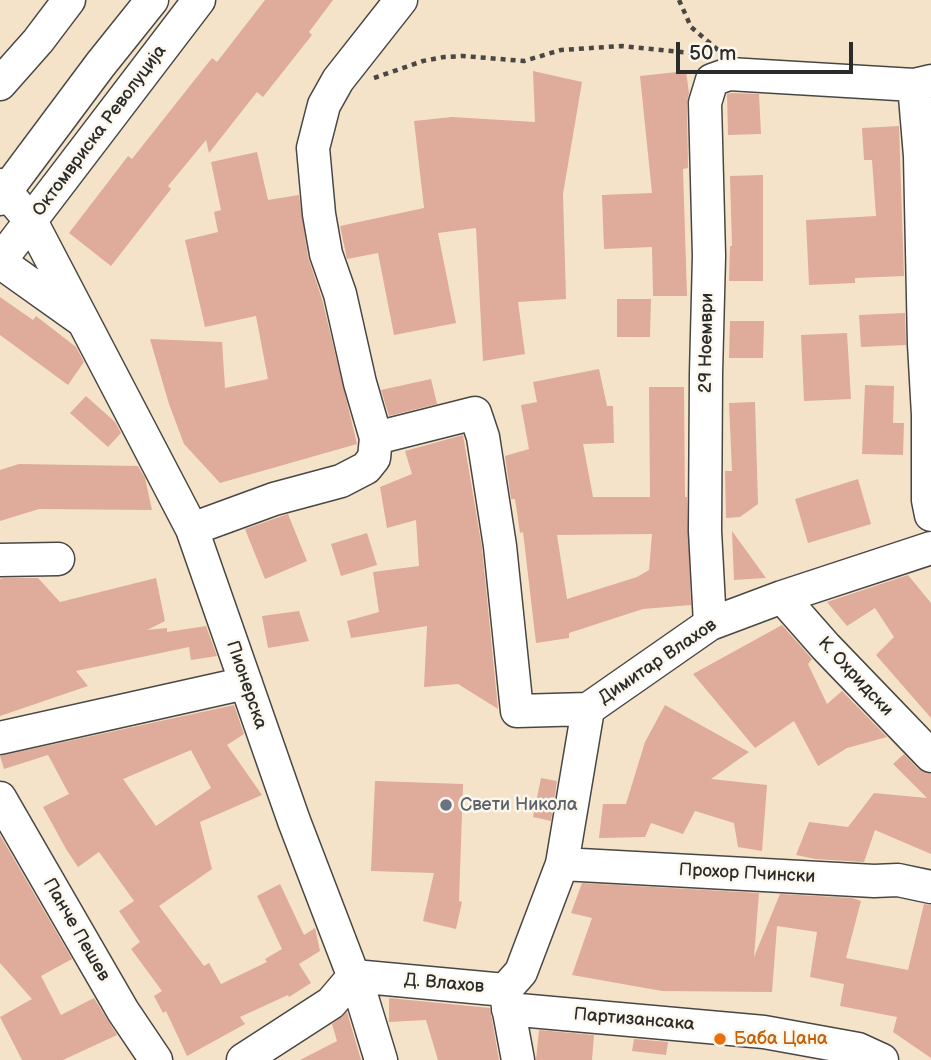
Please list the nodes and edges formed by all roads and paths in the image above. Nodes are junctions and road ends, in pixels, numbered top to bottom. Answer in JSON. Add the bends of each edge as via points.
{"nodes":[{"id":1,"x":69,"y":0,"type":"edge"},
{"id":2,"x":152,"y":0,"type":"edge"},
{"id":3,"x":199,"y":0,"type":"edge"},
{"id":4,"x":401,"y":0,"type":"edge"},
{"id":5,"x":678,"y":0,"type":"edge"},
{"id":6,"x":721,"y":72,"type":"junction"},
{"id":7,"x":0,"y":83,"type":"edge"},
{"id":8,"x":923,"y":83,"type":"edge"},
{"id":9,"x":331,"y":92,"type":"junction"},
{"id":10,"x":2,"y":192,"type":"edge"},
{"id":11,"x":32,"y":221,"type":"junction"},
{"id":12,"x":0,"y":262,"type":"edge"},
{"id":13,"x":84,"y":322,"type":"junction"},
{"id":14,"x":376,"y":438,"type":"junction"},
{"id":15,"x":931,"y":515,"type":"edge"},
{"id":16,"x":192,"y":529,"type":"junction"},
{"id":17,"x":931,"y":548,"type":"edge"},
{"id":18,"x":58,"y":559,"type":"dead end"},
{"id":19,"x":0,"y":560,"type":"edge"},
{"id":20,"x":782,"y":597,"type":"junction"},
{"id":21,"x":710,"y":624,"type":"junction"},
{"id":22,"x":246,"y":683,"type":"junction"},
{"id":23,"x":589,"y":709,"type":"junction"},
{"id":24,"x":0,"y":738,"type":"edge"},
{"id":25,"x":931,"y":756,"type":"edge"},
{"id":26,"x":0,"y":798,"type":"edge"},
{"id":27,"x":562,"y":864,"type":"junction"},
{"id":28,"x":931,"y":887,"type":"edge"},
{"id":29,"x":354,"y":976,"type":"junction"},
{"id":30,"x":506,"y":1000,"type":"junction"},
{"id":31,"x":156,"y":1060,"type":"edge"},
{"id":32,"x":243,"y":1060,"type":"edge"},
{"id":33,"x":381,"y":1060,"type":"edge"},
{"id":34,"x":518,"y":1060,"type":"edge"},
{"id":35,"x":882,"y":1060,"type":"edge"}],
"edges":[{"from":1,"to":7,"type":"street"},
{"from":2,"to":10,"type":"street"},
{"from":3,"to":11,"type":"street","name":"Октомвриска Револуција"},
{"from":4,"to":9,"type":"street"},
{"from":5,"to":6,"type":"path","via":[[691,27],[718,47]]},
{"from":6,"to":8,"type":"street"},
{"from":6,"to":9,"type":"path","via":[[710,55],[587,47],[523,61],[444,57]]},
{"from":6,"to":21,"type":"street","name":"29 Ноември","via":[[705,103],[709,256],[705,531]]},
{"from":8,"to":15,"type":"street","via":[[920,156]]},
{"from":9,"to":14,"type":"street","via":[[313,148],[319,214]]},
{"from":10,"to":11,"type":"street","name":"Пионерска"},
{"from":11,"to":12,"type":"street","name":"Октомвриска Револуција"},
{"from":11,"to":13,"type":"street","name":"Пионерска"},
{"from":12,"to":13,"type":"street","name":"Пионерска"},
{"from":13,"to":16,"type":"street","name":"Пионерска"},
{"from":14,"to":16,"type":"street","via":[[374,458],[366,468],[341,481]]},
{"from":14,"to":23,"type":"street","via":[[475,413],[500,546],[517,711]]},
{"from":16,"to":22,"type":"street","name":"Пионерска"},
{"from":17,"to":20,"type":"street","name":"Димитар Влахов"},
{"from":18,"to":19,"type":"street"},
{"from":20,"to":21,"type":"street","name":"Димитар Влахов"},
{"from":20,"to":25,"type":"street","name":"К. Охридски"},
{"from":21,"to":23,"type":"street","name":"Димитар Влахов"},
{"from":22,"to":24,"type":"street"},
{"from":22,"to":29,"type":"street","name":"Пионерска"},
{"from":23,"to":27,"type":"street","name":"Димитар Влахов"},
{"from":26,"to":31,"type":"street","name":"Панче Пешев","via":[[96,967]]},
{"from":27,"to":28,"type":"street","name":"Прохор Пчински","via":[[898,880]]},
{"from":27,"to":30,"type":"street","name":"Димитар Влахов"},
{"from":29,"to":30,"type":"street","name":"Д. Влахов"},
{"from":29,"to":32,"type":"street","via":[[331,1003]]},
{"from":29,"to":33,"type":"street","name":"Пионерска"},
{"from":30,"to":34,"type":"street"},
{"from":30,"to":35,"type":"street","name":"Партизансака","via":[[764,1032],[859,1049]]}]}
